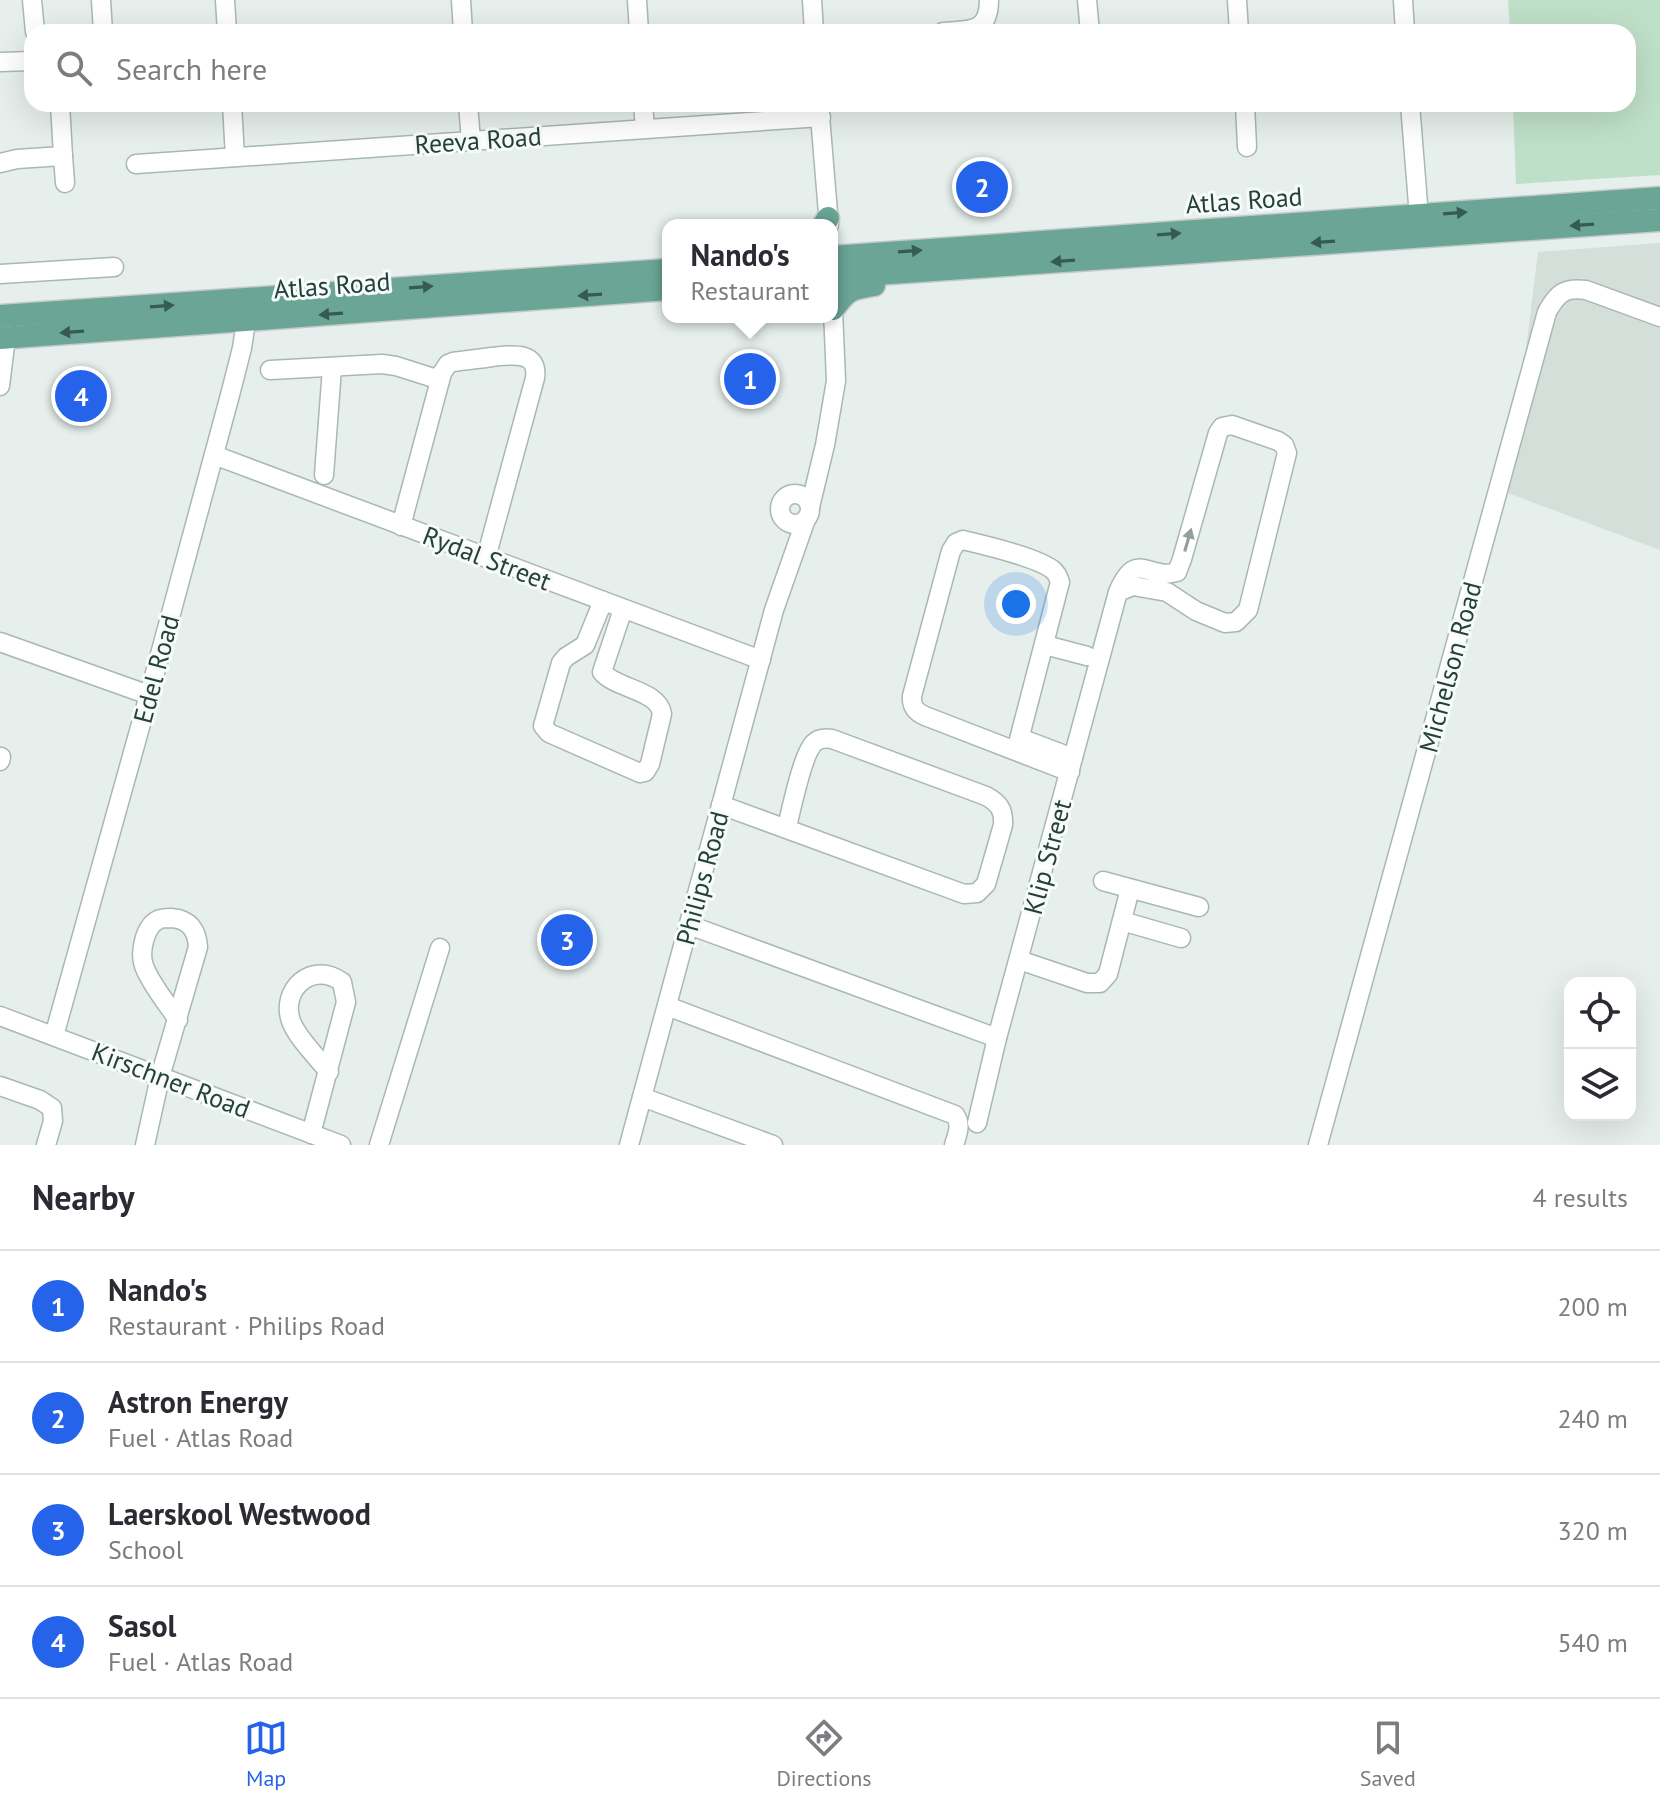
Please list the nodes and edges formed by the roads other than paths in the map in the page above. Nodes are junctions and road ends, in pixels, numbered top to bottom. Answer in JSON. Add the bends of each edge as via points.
{"nodes":[{"id":1,"x":32,"y":0,"type":"edge"},
{"id":2,"x":101,"y":0,"type":"edge"},
{"id":3,"x":225,"y":0,"type":"edge"},
{"id":4,"x":461,"y":0,"type":"edge"},
{"id":5,"x":637,"y":0,"type":"edge"},
{"id":6,"x":812,"y":0,"type":"edge"},
{"id":7,"x":989,"y":0,"type":"edge"},
{"id":8,"x":1087,"y":0,"type":"edge"},
{"id":9,"x":1237,"y":0,"type":"edge"},
{"id":10,"x":1403,"y":0,"type":"edge"},
{"id":11,"x":34,"y":24,"type":"edge"},
{"id":12,"x":102,"y":24,"type":"edge"},
{"id":13,"x":226,"y":24,"type":"edge"},
{"id":14,"x":462,"y":24,"type":"edge"},
{"id":15,"x":638,"y":24,"type":"edge"},
{"id":16,"x":814,"y":24,"type":"edge"},
{"id":17,"x":985,"y":24,"type":"edge"},
{"id":18,"x":1089,"y":24,"type":"edge"},
{"id":19,"x":1238,"y":24,"type":"edge"},
{"id":20,"x":1404,"y":24,"type":"edge"},
{"id":21,"x":24,"y":61,"type":"edge"},
{"id":22,"x":0,"y":62,"type":"edge"},
{"id":23,"x":60,"y":112,"type":"edge"},
{"id":24,"x":232,"y":112,"type":"edge"},
{"id":25,"x":469,"y":112,"type":"edge"},
{"id":26,"x":644,"y":112,"type":"edge"},
{"id":27,"x":801,"y":112,"type":"edge"},
{"id":28,"x":820,"y":112,"type":"edge"},
{"id":29,"x":1245,"y":112,"type":"edge"},
{"id":30,"x":1411,"y":112,"type":"edge"},
{"id":31,"x":645,"y":128,"type":"junction"},
{"id":32,"x":471,"y":141,"type":"junction"},
{"id":33,"x":1247,"y":147,"type":"dead end"},
{"id":34,"x":63,"y":156,"type":"junction"},
{"id":35,"x":235,"y":157,"type":"junction"},
{"id":36,"x":0,"y":163,"type":"edge"},
{"id":37,"x":136,"y":164,"type":"dead end"},
{"id":38,"x":65,"y":183,"type":"dead end"},
{"id":39,"x":1660,"y":198,"type":"edge"},
{"id":40,"x":827,"y":219,"type":"edge"},
{"id":41,"x":1660,"y":220,"type":"edge"},
{"id":42,"x":1419,"y":226,"type":"junction"},
{"id":43,"x":838,"y":257,"type":"edge"},
{"id":44,"x":114,"y":267,"type":"dead end"},
{"id":45,"x":662,"y":270,"type":"edge"},
{"id":46,"x":929,"y":271,"type":"junction"},
{"id":47,"x":0,"y":274,"type":"edge"},
{"id":48,"x":838,"y":277,"type":"edge"},
{"id":49,"x":662,"y":289,"type":"edge"},
{"id":50,"x":838,"y":296,"type":"edge"},
{"id":51,"x":248,"y":310,"type":"junction"},
{"id":52,"x":1660,"y":317,"type":"edge"},
{"id":53,"x":834,"y":323,"type":"edge"},
{"id":54,"x":2,"y":330,"type":"edge"},
{"id":55,"x":332,"y":368,"type":"junction"},
{"id":56,"x":270,"y":370,"type":"dead end"},
{"id":57,"x":1,"y":374,"type":"edge"},
{"id":58,"x":440,"y":380,"type":"junction"},
{"id":59,"x":829,"y":418,"type":"junction"},
{"id":60,"x":214,"y":455,"type":"junction"},
{"id":61,"x":324,"y":475,"type":"dead end"},
{"id":62,"x":791,"y":495,"type":"junction"},
{"id":63,"x":808,"y":513,"type":"junction"},
{"id":64,"x":784,"y":520,"type":"junction"},
{"id":65,"x":401,"y":526,"type":"junction"},
{"id":66,"x":486,"y":558,"type":"junction"},
{"id":67,"x":1118,"y":592,"type":"junction"},
{"id":68,"x":603,"y":601,"type":"junction"},
{"id":69,"x":623,"y":609,"type":"junction"},
{"id":70,"x":774,"y":610,"type":"junction"},
{"id":71,"x":0,"y":642,"type":"edge"},
{"id":72,"x":1045,"y":645,"type":"junction"},
{"id":73,"x":1087,"y":656,"type":"dead end"},
{"id":74,"x":761,"y":660,"type":"junction"},
{"id":75,"x":149,"y":695,"type":"junction"},
{"id":76,"x":1018,"y":745,"type":"junction"},
{"id":77,"x":1072,"y":765,"type":"junction"},
{"id":78,"x":721,"y":805,"type":"junction"},
{"id":79,"x":787,"y":827,"type":"junction"},
{"id":80,"x":1103,"y":881,"type":"dead end"},
{"id":81,"x":1130,"y":889,"type":"junction"},
{"id":82,"x":1199,"y":907,"type":"dead end"},
{"id":83,"x":1122,"y":921,"type":"junction"},
{"id":84,"x":689,"y":925,"type":"junction"},
{"id":85,"x":1181,"y":938,"type":"dead end"},
{"id":86,"x":440,"y":948,"type":"dead end"},
{"id":87,"x":1019,"y":960,"type":"junction"},
{"id":88,"x":667,"y":1006,"type":"junction"},
{"id":89,"x":0,"y":1016,"type":"edge"},
{"id":90,"x":178,"y":1020,"type":"junction"},
{"id":91,"x":54,"y":1036,"type":"junction"},
{"id":92,"x":997,"y":1038,"type":"junction"},
{"id":93,"x":329,"y":1072,"type":"junction"},
{"id":94,"x":160,"y":1077,"type":"junction"},
{"id":95,"x":0,"y":1086,"type":"edge"},
{"id":96,"x":642,"y":1097,"type":"junction"},
{"id":97,"x":977,"y":1123,"type":"dead end"},
{"id":98,"x":311,"y":1134,"type":"junction"},
{"id":99,"x":148,"y":1144,"type":"edge"},
{"id":100,"x":46,"y":1145,"type":"edge"},
{"id":101,"x":341,"y":1145,"type":"edge"},
{"id":102,"x":379,"y":1145,"type":"edge"},
{"id":103,"x":629,"y":1145,"type":"edge"},
{"id":104,"x":773,"y":1145,"type":"edge"},
{"id":105,"x":954,"y":1145,"type":"edge"},
{"id":106,"x":1318,"y":1145,"type":"edge"}],
"edges":[{"from":1,"to":11,"type":"street"},
{"from":2,"to":12,"type":"street"},
{"from":3,"to":13,"type":"street"},
{"from":4,"to":14,"type":"street"},
{"from":5,"to":15,"type":"street"},
{"from":6,"to":16,"type":"street"},
{"from":7,"to":17,"type":"street"},
{"from":8,"to":18,"type":"street"},
{"from":9,"to":19,"type":"street"},
{"from":10,"to":20,"type":"street"},
{"from":21,"to":22,"type":"street"},
{"from":23,"to":34,"type":"street"},
{"from":24,"to":35,"type":"street"},
{"from":25,"to":32,"type":"street"},
{"from":26,"to":31,"type":"street"},
{"from":27,"to":31,"type":"street","name":"Reeva Road"},
{"from":28,"to":40,"type":"street"},
{"from":29,"to":33,"type":"street"},
{"from":30,"to":42,"type":"street"},
{"from":31,"to":32,"type":"street","name":"Reeva Road"},
{"from":32,"to":35,"type":"street","name":"Reeva Road"},
{"from":34,"to":36,"type":"street"},
{"from":34,"to":38,"type":"street"},
{"from":35,"to":37,"type":"street","name":"Reeva Road"},
{"from":42,"to":39,"type":"main road","name":"Atlas Road","one_way":true},
{"from":41,"to":42,"type":"main road","name":"Atlas Road","one_way":true},
{"from":43,"to":42,"type":"main road","name":"Atlas Road","one_way":true},
{"from":42,"to":46,"type":"main road","name":"Atlas Road","one_way":true},
{"from":44,"to":47,"type":"street"},
{"from":51,"to":45,"type":"main road","name":"Atlas Road","one_way":true},
{"from":46,"to":48,"type":"main road","name":"Atlas Road"},
{"from":46,"to":50,"type":"main road"},
{"from":49,"to":51,"type":"main road","name":"Atlas Road","one_way":true},
{"from":51,"to":54,"type":"main road","name":"Atlas Road"},
{"from":51,"to":60,"type":"street","name":"Edel Road"},
{"from":52,"to":106,"type":"street","name":"Michelson Road","via":[[1577,289],[1561,293],[1547,312]]},
{"from":53,"to":59,"type":"street","name":"Philips Road","via":[[836,381]]},
{"from":54,"to":57,"type":"street"},
{"from":55,"to":56,"type":"street"},
{"from":55,"to":58,"type":"street","via":[[382,364]]},
{"from":55,"to":61,"type":"street"},
{"from":58,"to":65,"type":"street"},
{"from":58,"to":66,"type":"street","via":[[453,362],[514,355],[528,358],[536,370]]},
{"from":59,"to":62,"type":"street","name":"Philips Road"},
{"from":59,"to":63,"type":"street","name":"Philips Road"},
{"from":60,"to":65,"type":"street","name":"Rydal Street"},
{"from":60,"to":75,"type":"street","name":"Edel Road"},
{"from":62,"to":63,"type":"street","via":[[804,498]]},
{"from":62,"to":64,"type":"street","via":[[780,507]]},
{"from":63,"to":64,"type":"street","via":[[798,524]]},
{"from":63,"to":70,"type":"street","name":"Philips Road"},
{"from":64,"to":70,"type":"street","name":"Philips Road"},
{"from":65,"to":66,"type":"street","name":"Rydal Street"},
{"from":66,"to":68,"type":"street","name":"Rydal Street"},
{"from":67,"to":67,"type":"street","one_way":true,"via":[[1133,569],[1177,572],[1222,427],[1232,425],[1284,445],[1287,453],[1243,617],[1225,623],[1167,592],[1143,587]]},
{"from":67,"to":77,"type":"street","name":"Klip Street"},
{"from":68,"to":69,"type":"street","name":"Rydal Street"},
{"from":68,"to":69,"type":"street","via":[[585,645],[561,663],[543,726],[640,773],[650,764],[662,714],[653,699],[602,672]]},
{"from":69,"to":74,"type":"street","name":"Rydal Street"},
{"from":70,"to":74,"type":"street","name":"Philips Road"},
{"from":71,"to":75,"type":"street"},
{"from":72,"to":73,"type":"street"},
{"from":72,"to":76,"type":"street"},
{"from":72,"to":76,"type":"street","via":[[1060,587],[1055,573],[1015,554],[963,540],[956,543],[911,702],[925,716]]},
{"from":74,"to":78,"type":"street","name":"Philips Road"},
{"from":75,"to":91,"type":"street","name":"Edel Road"},
{"from":76,"to":77,"type":"street"},
{"from":77,"to":87,"type":"street","name":"Klip Street"},
{"from":78,"to":79,"type":"street"},
{"from":78,"to":84,"type":"street","name":"Philips Road"},
{"from":79,"to":79,"type":"street","via":[[971,895],[986,884],[1003,817],[999,804],[986,796],[825,738],[809,751]]},
{"from":80,"to":81,"type":"street"},
{"from":81,"to":82,"type":"street"},
{"from":81,"to":83,"type":"street"},
{"from":83,"to":85,"type":"street"},
{"from":83,"to":87,"type":"street","via":[[1108,974],[1100,983]]},
{"from":84,"to":88,"type":"street","name":"Philips Road"},
{"from":84,"to":92,"type":"street"},
{"from":86,"to":102,"type":"street"},
{"from":87,"to":92,"type":"street","name":"Klip Street"},
{"from":88,"to":96,"type":"street","name":"Philips Road"},
{"from":88,"to":105,"type":"street","via":[[955,1115],[959,1126]]},
{"from":89,"to":91,"type":"street","name":"Kirschner Road"},
{"from":90,"to":90,"type":"street","via":[[198,937],[186,922],[166,918],[150,927],[143,965]]},
{"from":90,"to":94,"type":"street"},
{"from":91,"to":94,"type":"street","name":"Kirschner Road"},
{"from":92,"to":97,"type":"street","name":"Klip Street"},
{"from":93,"to":93,"type":"street","via":[[346,1002],[342,982],[320,973],[296,987],[289,1010],[295,1030]]},
{"from":93,"to":98,"type":"street"},
{"from":94,"to":98,"type":"street","name":"Kirschner Road"},
{"from":94,"to":99,"type":"street"},
{"from":95,"to":100,"type":"street","via":[[52,1108]]},
{"from":96,"to":103,"type":"street","name":"Philips Road"},
{"from":96,"to":104,"type":"street"},
{"from":98,"to":101,"type":"street","name":"Kirschner Road"}]}
